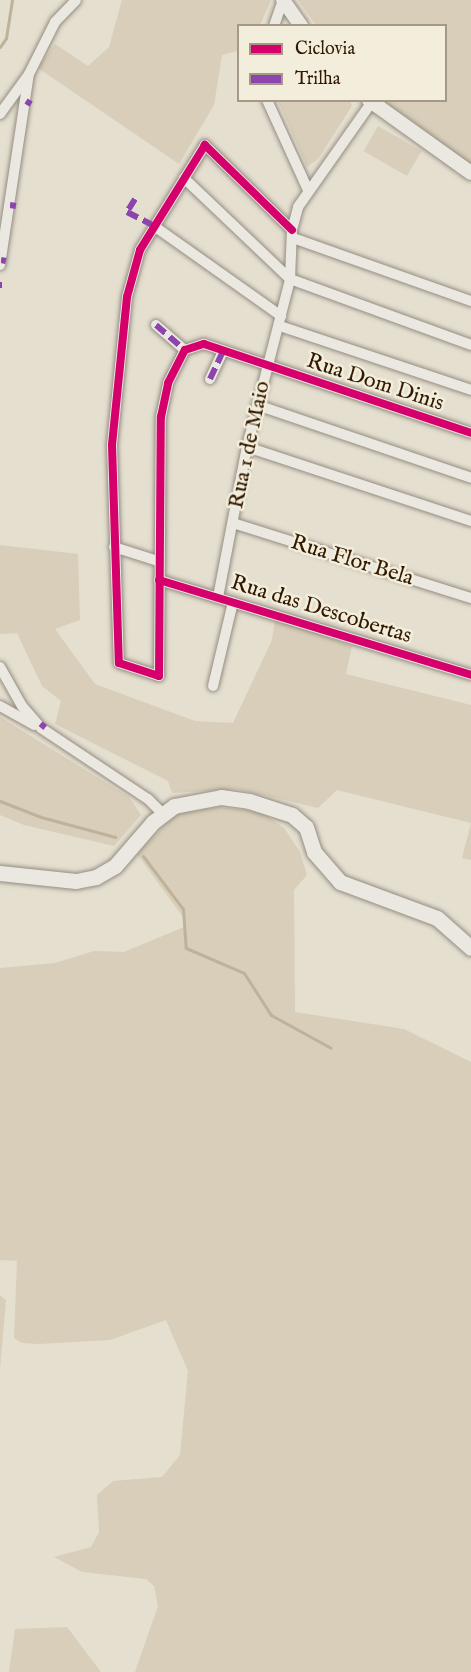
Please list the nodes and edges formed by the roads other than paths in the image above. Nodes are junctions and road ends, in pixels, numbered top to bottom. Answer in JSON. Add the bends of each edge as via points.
{"nodes":[{"id":1,"x":76,"y":0,"type":"edge"},
{"id":2,"x":283,"y":0,"type":"edge"},
{"id":3,"x":275,"y":24,"type":"edge"},
{"id":4,"x":300,"y":24,"type":"edge"},
{"id":5,"x":29,"y":74,"type":"junction"},
{"id":6,"x":268,"y":102,"type":"edge"},
{"id":7,"x":370,"y":102,"type":"edge"},
{"id":8,"x":0,"y":114,"type":"edge"},
{"id":9,"x":471,"y":173,"type":"edge"},
{"id":10,"x":184,"y":178,"type":"junction"},
{"id":11,"x":308,"y":190,"type":"junction"},
{"id":12,"x":154,"y":226,"type":"junction"},
{"id":13,"x":292,"y":234,"type":"junction"},
{"id":14,"x":0,"y":265,"type":"edge"},
{"id":15,"x":290,"y":279,"type":"junction"},
{"id":16,"x":471,"y":301,"type":"edge"},
{"id":17,"x":280,"y":321,"type":"junction"},
{"id":18,"x":156,"y":325,"type":"dead end"},
{"id":19,"x":471,"y":345,"type":"edge"},
{"id":20,"x":185,"y":350,"type":"junction"},
{"id":21,"x":223,"y":351,"type":"junction"},
{"id":22,"x":267,"y":367,"type":"junction"},
{"id":23,"x":210,"y":379,"type":"dead end"},
{"id":24,"x":471,"y":390,"type":"edge"},
{"id":25,"x":257,"y":405,"type":"junction"},
{"id":26,"x":471,"y":433,"type":"edge"},
{"id":27,"x":247,"y":447,"type":"junction"},
{"id":28,"x":471,"y":478,"type":"edge"},
{"id":29,"x":471,"y":521,"type":"edge"},
{"id":30,"x":234,"y":523,"type":"junction"},
{"id":31,"x":114,"y":547,"type":"junction"},
{"id":32,"x":158,"y":561,"type":"junction"},
{"id":33,"x":159,"y":580,"type":"junction"},
{"id":34,"x":218,"y":597,"type":"junction"},
{"id":35,"x":471,"y":598,"type":"edge"},
{"id":36,"x":233,"y":602,"type":"junction"},
{"id":37,"x":0,"y":667,"type":"edge"},
{"id":38,"x":471,"y":675,"type":"edge"},
{"id":39,"x":213,"y":686,"type":"dead end"},
{"id":40,"x":0,"y":706,"type":"edge"},
{"id":41,"x":41,"y":728,"type":"junction"},
{"id":42,"x":162,"y":813,"type":"junction"},
{"id":43,"x":0,"y":873,"type":"edge"},
{"id":44,"x":471,"y":948,"type":"edge"}],
"edges":[{"from":1,"to":5,"type":"street","via":[[55,22]]},
{"from":2,"to":3,"type":"street"},
{"from":2,"to":4,"type":"street"},
{"from":5,"to":8,"type":"street"},
{"from":5,"to":14,"type":"street"},
{"from":6,"to":11,"type":"street"},
{"from":7,"to":9,"type":"street"},
{"from":7,"to":11,"type":"street","name":"Rua 1 de Maio"},
{"from":10,"to":12,"type":"street"},
{"from":10,"to":13,"type":"street","via":[[205,145]]},
{"from":10,"to":15,"type":"street"},
{"from":11,"to":13,"type":"street","name":"Rua 1 de Maio","via":[[298,207]]},
{"from":12,"to":17,"type":"street"},
{"from":12,"to":31,"type":"street","via":[[140,250],[127,297],[112,445]]},
{"from":13,"to":15,"type":"street","name":"Rua 1 de Maio"},
{"from":13,"to":16,"type":"street"},
{"from":15,"to":17,"type":"street","name":"Rua 1 de Maio"},
{"from":15,"to":19,"type":"street"},
{"from":17,"to":22,"type":"street","name":"Rua 1 de Maio"},
{"from":17,"to":24,"type":"street"},
{"from":18,"to":20,"type":"street"},
{"from":20,"to":21,"type":"street","name":"Rua Dom Dinis","via":[[204,344]]},
{"from":20,"to":32,"type":"street","via":[[168,383],[161,417]]},
{"from":21,"to":22,"type":"street","name":"Rua Dom Dinis"},
{"from":21,"to":23,"type":"street"},
{"from":22,"to":25,"type":"street","name":"Rua 1 de Maio"},
{"from":22,"to":26,"type":"street","name":"Rua Dom Dinis"},
{"from":25,"to":27,"type":"street","name":"Rua 1 de Maio"},
{"from":25,"to":28,"type":"street"},
{"from":27,"to":29,"type":"street"},
{"from":27,"to":30,"type":"street","name":"Rua 1 de Maio"},
{"from":30,"to":34,"type":"street","name":"Rua 1 de Maio"},
{"from":30,"to":35,"type":"street","name":"Rua Flor Bela"},
{"from":31,"to":32,"type":"street"},
{"from":31,"to":33,"type":"street","via":[[119,663],[159,676]]},
{"from":32,"to":33,"type":"street"},
{"from":33,"to":34,"type":"street","name":"Rua das Descobertas"},
{"from":34,"to":36,"type":"street","name":"Rua das Descobertas"},
{"from":36,"to":38,"type":"street","name":"Rua das Descobertas"},
{"from":36,"to":39,"type":"street"},
{"from":37,"to":41,"type":"street","via":[[22,706]]},
{"from":40,"to":41,"type":"street"},
{"from":41,"to":42,"type":"street","via":[[148,799]]},
{"from":42,"to":43,"type":"main road","via":[[115,866],[96,877],[76,881]]},
{"from":42,"to":44,"type":"main road","via":[[194,800],[221,797],[249,801],[292,815],[306,827],[324,868],[340,882],[437,918]]}]}
